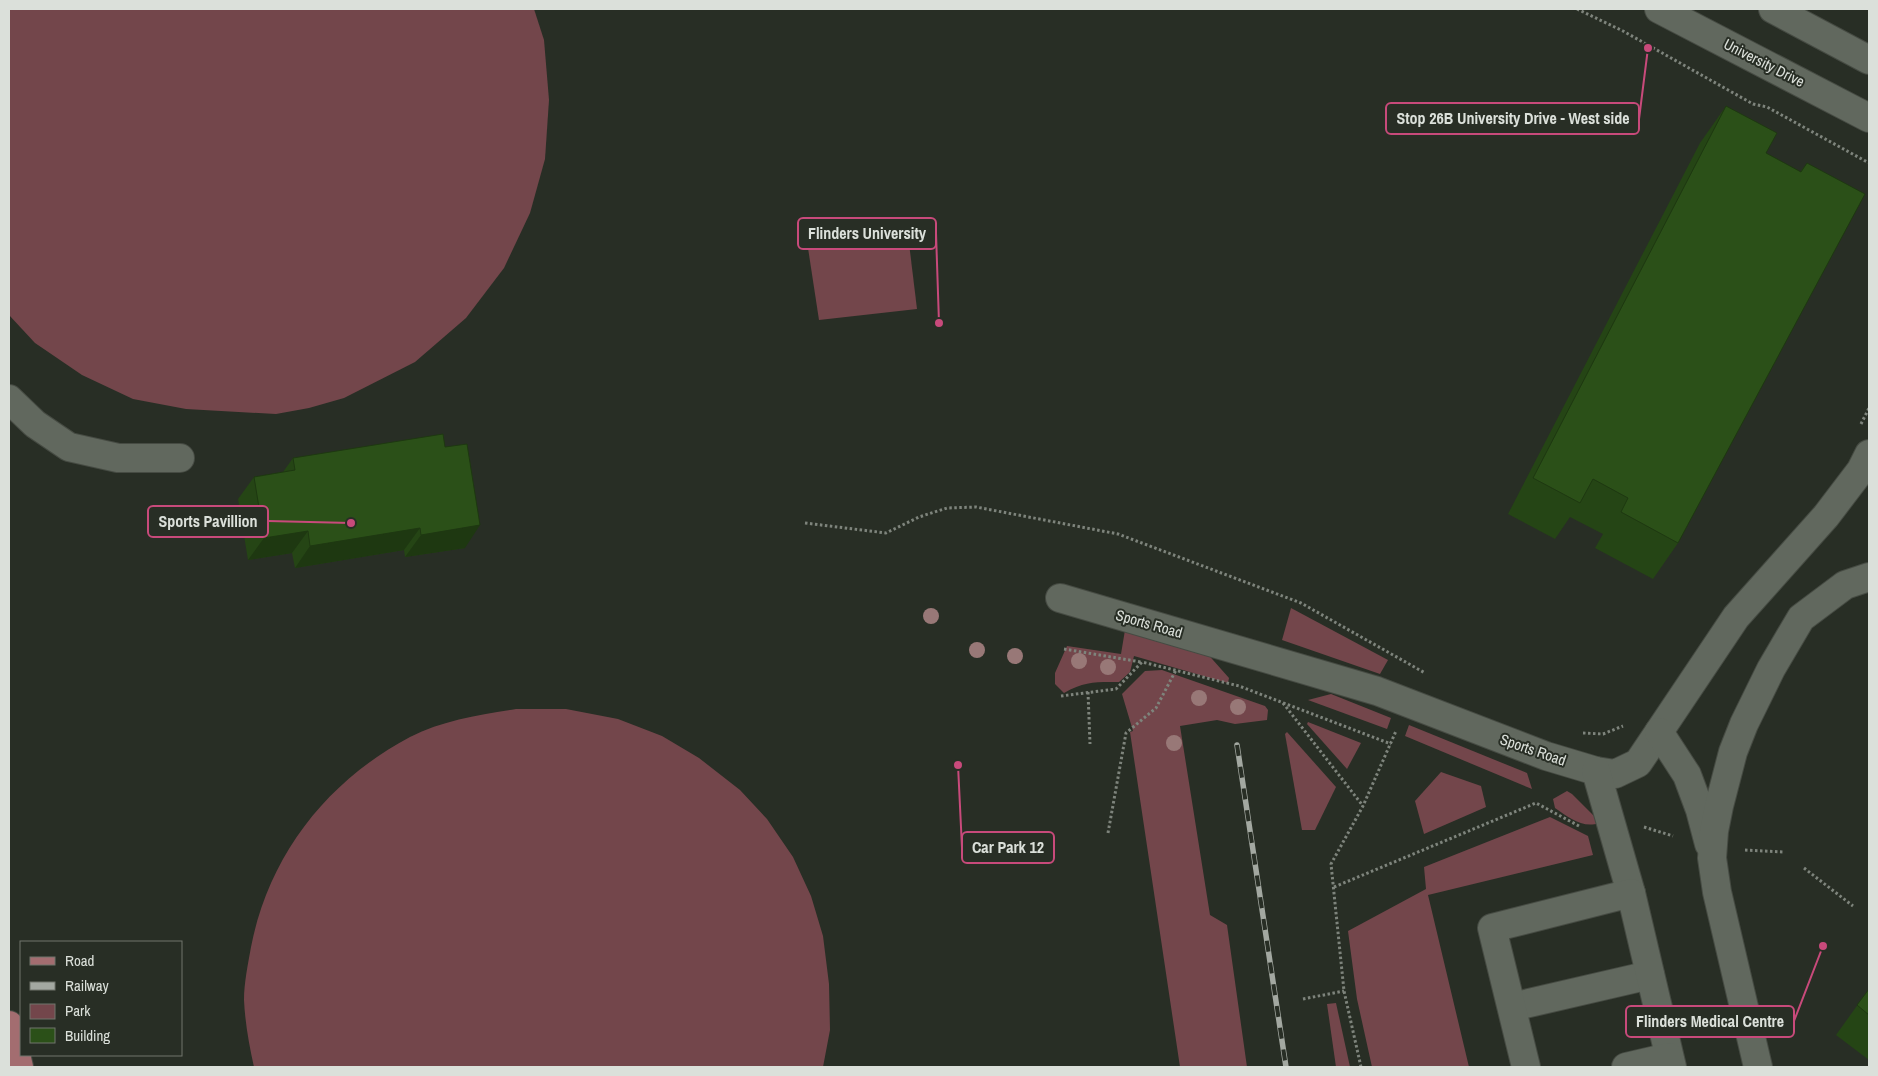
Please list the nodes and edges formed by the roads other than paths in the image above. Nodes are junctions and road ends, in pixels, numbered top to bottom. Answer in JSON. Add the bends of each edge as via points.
{"nodes":[{"id":1,"x":1659,"y":9,"type":"edge"},
{"id":2,"x":1774,"y":9,"type":"edge"},
{"id":3,"x":1869,"y":60,"type":"edge"},
{"id":4,"x":1869,"y":118,"type":"edge"},
{"id":5,"x":9,"y":399,"type":"edge"},
{"id":6,"x":1863,"y":443,"type":"edge"},
{"id":7,"x":180,"y":458,"type":"dead end"},
{"id":8,"x":1869,"y":577,"type":"edge"},
{"id":9,"x":1060,"y":598,"type":"dead end"},
{"id":10,"x":1660,"y":732,"type":"junction"},
{"id":11,"x":1596,"y":771,"type":"junction"},
{"id":12,"x":1712,"y":858,"type":"junction"},
{"id":13,"x":1631,"y":894,"type":"junction"},
{"id":14,"x":1650,"y":975,"type":"junction"},
{"id":15,"x":1512,"y":1007,"type":"junction"},
{"id":16,"x":9,"y":1025,"type":"edge"},
{"id":17,"x":1670,"y":1062,"type":"edge"},
{"id":18,"x":19,"y":1067,"type":"edge"},
{"id":19,"x":1526,"y":1067,"type":"edge"},
{"id":20,"x":1626,"y":1067,"type":"edge"},
{"id":21,"x":1758,"y":1067,"type":"edge"}],
"edges":[{"from":1,"to":4,"type":"street","name":"University Drive"},
{"from":2,"to":3,"type":"street"},
{"from":5,"to":7,"type":"street","via":[[35,424],[69,447],[118,458]]},
{"from":6,"to":10,"type":"street","name":"Sports Road","via":[[1861,470],[1826,516],[1736,617]]},
{"from":8,"to":12,"type":"street","via":[[1844,585],[1801,618],[1771,669],[1733,752],[1714,831]]},
{"from":9,"to":11,"type":"street","name":"Sports Road","via":[[1377,691],[1546,756]]},
{"from":10,"to":11,"type":"street","name":"Sports Road","via":[[1638,763],[1615,774]]},
{"from":10,"to":12,"type":"street","via":[[1687,775]]},
{"from":11,"to":13,"type":"street"},
{"from":12,"to":21,"type":"street","via":[[1721,913]]},
{"from":13,"to":14,"type":"street"},
{"from":13,"to":15,"type":"street","via":[[1492,928]]},
{"from":14,"to":15,"type":"street"},
{"from":14,"to":17,"type":"street"},
{"from":15,"to":19,"type":"street"},
{"from":16,"to":18,"type":"main road"},
{"from":17,"to":20,"type":"street"}]}
